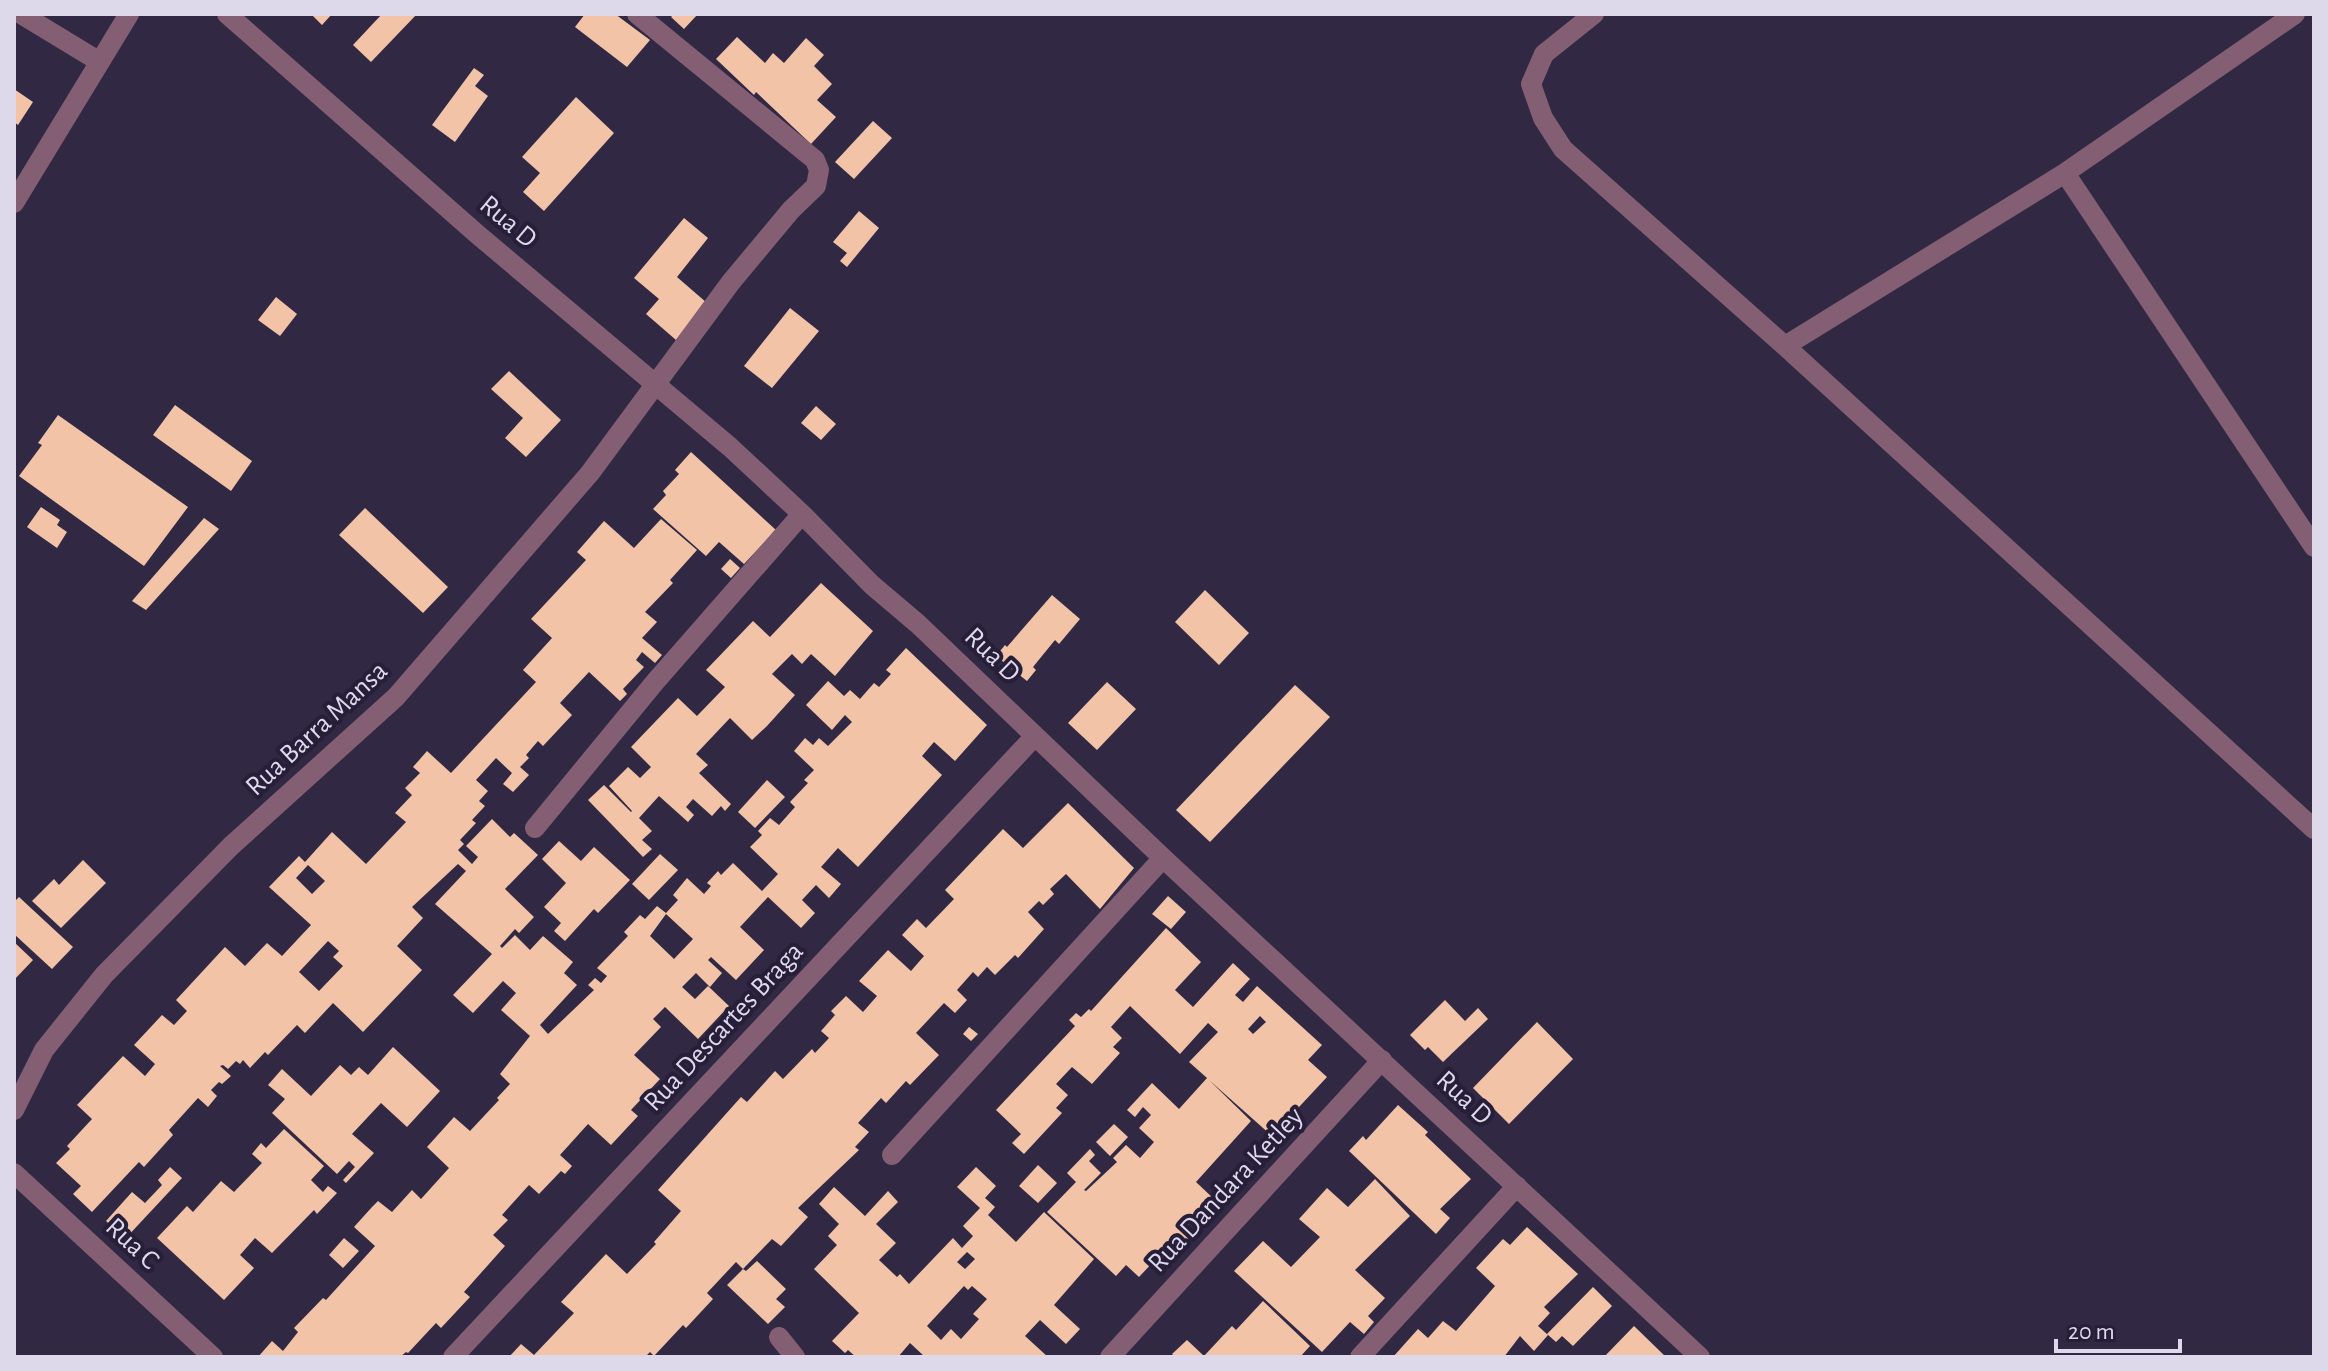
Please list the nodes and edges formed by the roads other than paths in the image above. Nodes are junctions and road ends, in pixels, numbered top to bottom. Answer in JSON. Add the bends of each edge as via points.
{"nodes":[{"id":1,"x":21,"y":14,"type":"edge"},
{"id":2,"x":129,"y":14,"type":"edge"},
{"id":3,"x":227,"y":14,"type":"edge"},
{"id":4,"x":637,"y":14,"type":"edge"},
{"id":5,"x":1594,"y":14,"type":"edge"},
{"id":6,"x":2295,"y":14,"type":"edge"},
{"id":7,"x":100,"y":62,"type":"junction"},
{"id":8,"x":2065,"y":173,"type":"junction"},
{"id":9,"x":14,"y":203,"type":"edge"},
{"id":10,"x":1785,"y":346,"type":"junction"},
{"id":11,"x":658,"y":385,"type":"junction"},
{"id":12,"x":802,"y":514,"type":"junction"},
{"id":13,"x":2314,"y":547,"type":"edge"},
{"id":14,"x":1035,"y":736,"type":"junction"},
{"id":15,"x":535,"y":828,"type":"dead end"},
{"id":16,"x":2314,"y":829,"type":"edge"},
{"id":17,"x":1163,"y":858,"type":"junction"},
{"id":18,"x":1382,"y":1060,"type":"junction"},
{"id":19,"x":14,"y":1110,"type":"edge"},
{"id":20,"x":892,"y":1155,"type":"dead end"},
{"id":21,"x":14,"y":1173,"type":"edge"},
{"id":22,"x":1517,"y":1186,"type":"junction"},
{"id":23,"x":779,"y":1337,"type":"dead end"},
{"id":24,"x":213,"y":1357,"type":"edge"},
{"id":25,"x":453,"y":1357,"type":"edge"},
{"id":26,"x":795,"y":1357,"type":"edge"},
{"id":27,"x":1110,"y":1357,"type":"edge"},
{"id":28,"x":1360,"y":1357,"type":"edge"},
{"id":29,"x":1700,"y":1357,"type":"edge"}],
"edges":[{"from":1,"to":7,"type":"street"},
{"from":2,"to":7,"type":"street"},
{"from":3,"to":11,"type":"street","name":"Rua D"},
{"from":4,"to":11,"type":"street","name":"Rua Barra Mansa","via":[[815,160],[819,170],[816,186],[731,282]]},
{"from":5,"to":10,"type":"street","via":[[1544,54],[1531,84],[1543,118],[1563,149]]},
{"from":6,"to":8,"type":"street"},
{"from":7,"to":9,"type":"street"},
{"from":8,"to":10,"type":"street"},
{"from":8,"to":13,"type":"street"},
{"from":10,"to":16,"type":"street"},
{"from":11,"to":12,"type":"street","name":"Rua D"},
{"from":11,"to":19,"type":"street","name":"Rua Barra Mansa","via":[[590,473],[396,697],[231,846],[104,975],[44,1050]]},
{"from":12,"to":14,"type":"street","name":"Rua D"},
{"from":12,"to":15,"type":"street"},
{"from":14,"to":17,"type":"street","name":"Rua D"},
{"from":14,"to":25,"type":"street","name":"Rua Descartes Braga"},
{"from":17,"to":18,"type":"street","name":"Rua D"},
{"from":17,"to":20,"type":"street"},
{"from":18,"to":22,"type":"street","name":"Rua D"},
{"from":18,"to":27,"type":"street","name":"Rua Dandara Ketley"},
{"from":21,"to":24,"type":"street","name":"Rua C"},
{"from":22,"to":28,"type":"street"},
{"from":22,"to":29,"type":"street","name":"Rua D"},
{"from":23,"to":26,"type":"street"}]}
